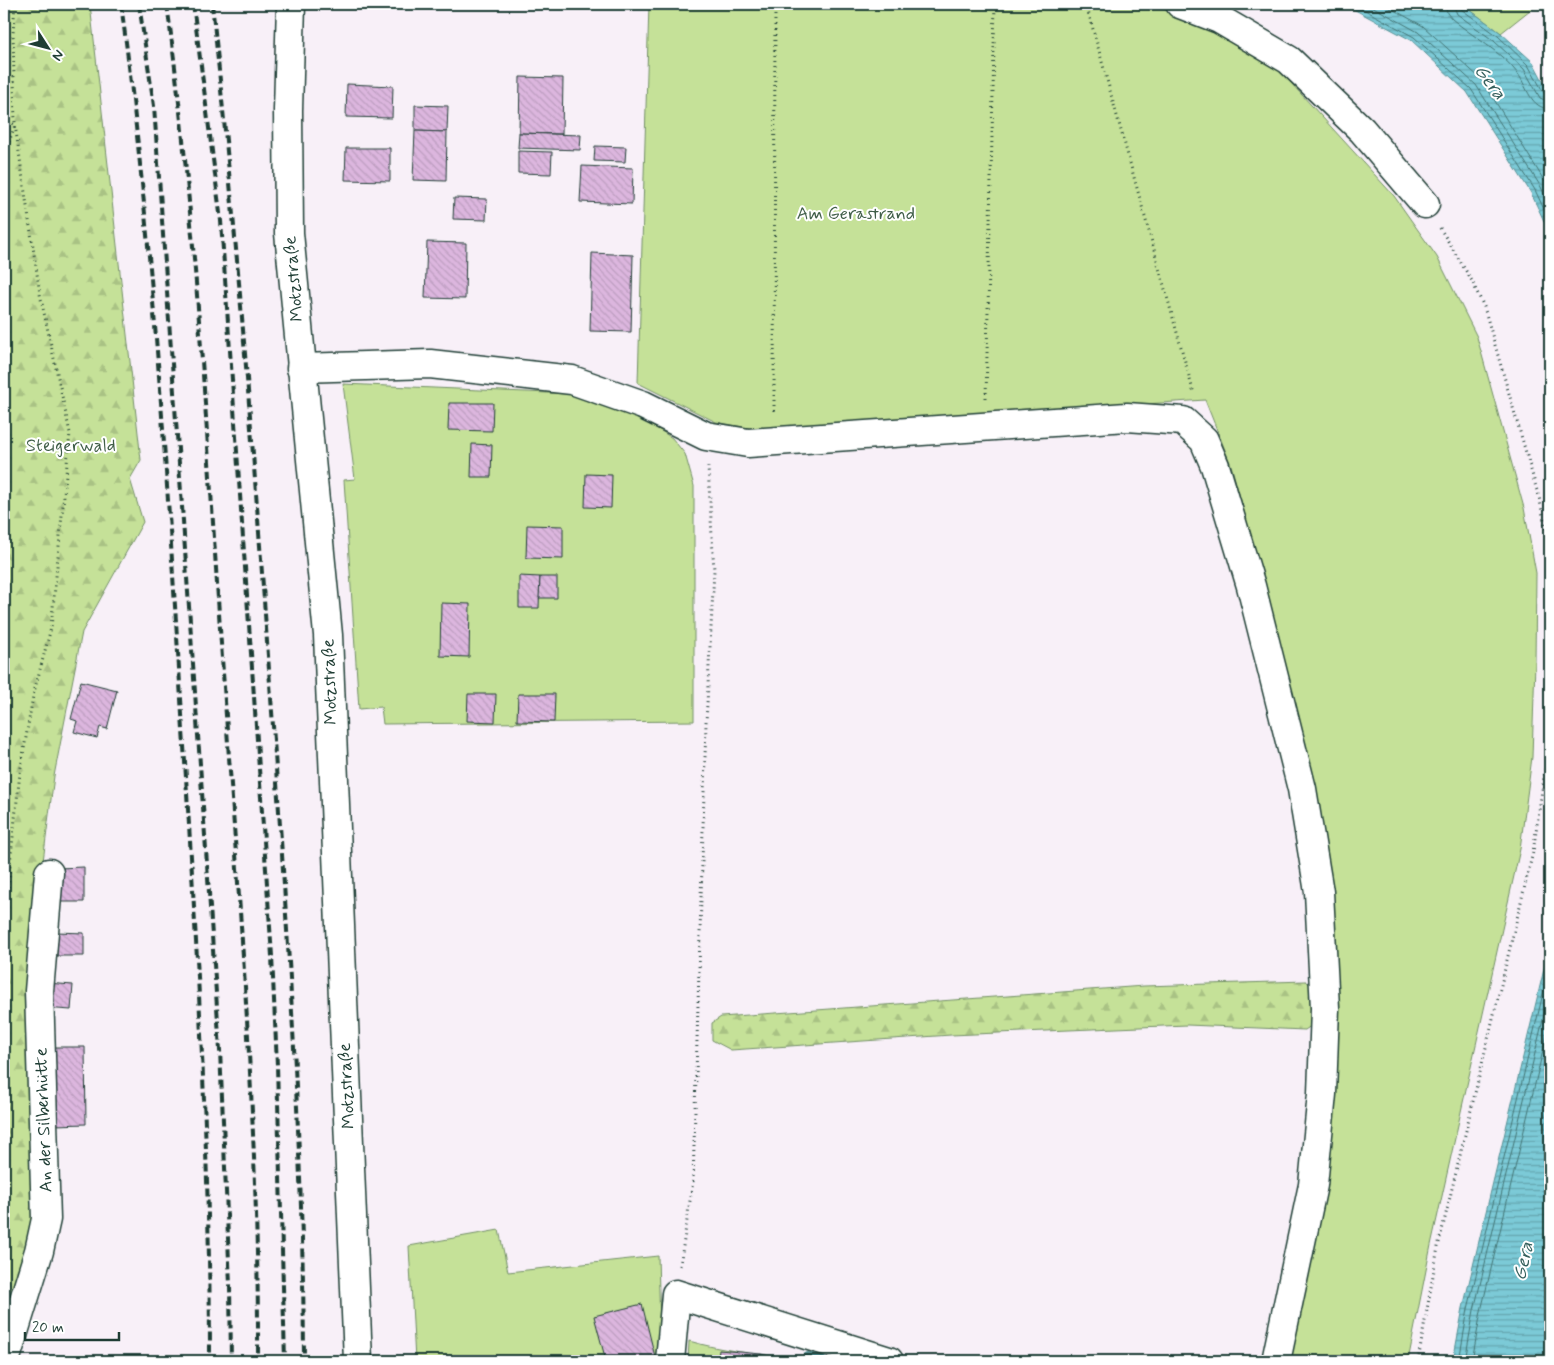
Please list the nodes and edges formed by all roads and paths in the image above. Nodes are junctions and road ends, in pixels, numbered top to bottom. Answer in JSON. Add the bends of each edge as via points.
{"nodes":[{"id":1,"x":14,"y":4,"type":"edge"},
{"id":2,"x":291,"y":4,"type":"edge"},
{"id":3,"x":775,"y":4,"type":"edge"},
{"id":4,"x":995,"y":4,"type":"edge"},
{"id":5,"x":1086,"y":4,"type":"edge"},
{"id":6,"x":1180,"y":4,"type":"edge"},
{"id":7,"x":4,"y":119,"type":"edge"},
{"id":8,"x":15,"y":125,"type":"junction"},
{"id":9,"x":4,"y":156,"type":"edge"},
{"id":10,"x":1425,"y":204,"type":"joint"},
{"id":11,"x":301,"y":368,"type":"junction"},
{"id":12,"x":1183,"y":421,"type":"junction"},
{"id":13,"x":986,"y":427,"type":"junction"},
{"id":14,"x":706,"y":436,"type":"junction"},
{"id":15,"x":773,"y":441,"type":"junction"},
{"id":16,"x":1550,"y":551,"type":"edge"},
{"id":17,"x":1550,"y":716,"type":"edge"},
{"id":18,"x":49,"y":873,"type":"dead end"},
{"id":19,"x":4,"y":957,"type":"edge"},
{"id":20,"x":676,"y":1294,"type":"junction"},
{"id":21,"x":5,"y":1361,"type":"edge"},
{"id":22,"x":358,"y":1361,"type":"edge"},
{"id":23,"x":670,"y":1361,"type":"edge"},
{"id":24,"x":889,"y":1361,"type":"edge"},
{"id":25,"x":1276,"y":1361,"type":"edge"},
{"id":26,"x":1418,"y":1361,"type":"edge"}],
"edges":[{"from":1,"to":8,"type":"path"},
{"from":2,"to":11,"type":"street","name":"Motzstraße","via":[[288,233]]},
{"from":3,"to":15,"type":"path"},
{"from":4,"to":13,"type":"path"},
{"from":5,"to":12,"type":"path","via":[[1195,398]]},
{"from":6,"to":10,"type":"street","via":[[1219,20],[1289,60],[1362,130]]},
{"from":7,"to":8,"type":"path"},
{"from":8,"to":9,"type":"path"},
{"from":8,"to":19,"type":"path","via":[[40,294],[70,433],[51,628],[33,696],[20,773]]},
{"from":10,"to":16,"type":"path","via":[[1472,281],[1484,307],[1537,492]]},
{"from":11,"to":14,"type":"street","via":[[430,364],[572,380],[643,405]]},
{"from":11,"to":22,"type":"street","name":"Motzstraße","via":[[328,635]]},
{"from":12,"to":13,"type":"street","via":[[1126,417]]},
{"from":12,"to":25,"type":"street","via":[[1204,440],[1215,466],[1251,586],[1302,789],[1319,892],[1325,1008],[1322,1094],[1312,1185]]},
{"from":13,"to":15,"type":"street"},
{"from":14,"to":15,"type":"street","via":[[748,443]]},
{"from":14,"to":20,"type":"path","via":[[714,571],[706,723],[693,1181]]},
{"from":17,"to":26,"type":"path","via":[[1533,852],[1438,1247]]},
{"from":18,"to":21,"type":"street","name":"An der Silberhütte","via":[[40,991],[46,1219]]},
{"from":20,"to":23,"type":"street"},
{"from":20,"to":24,"type":"street"}]}
